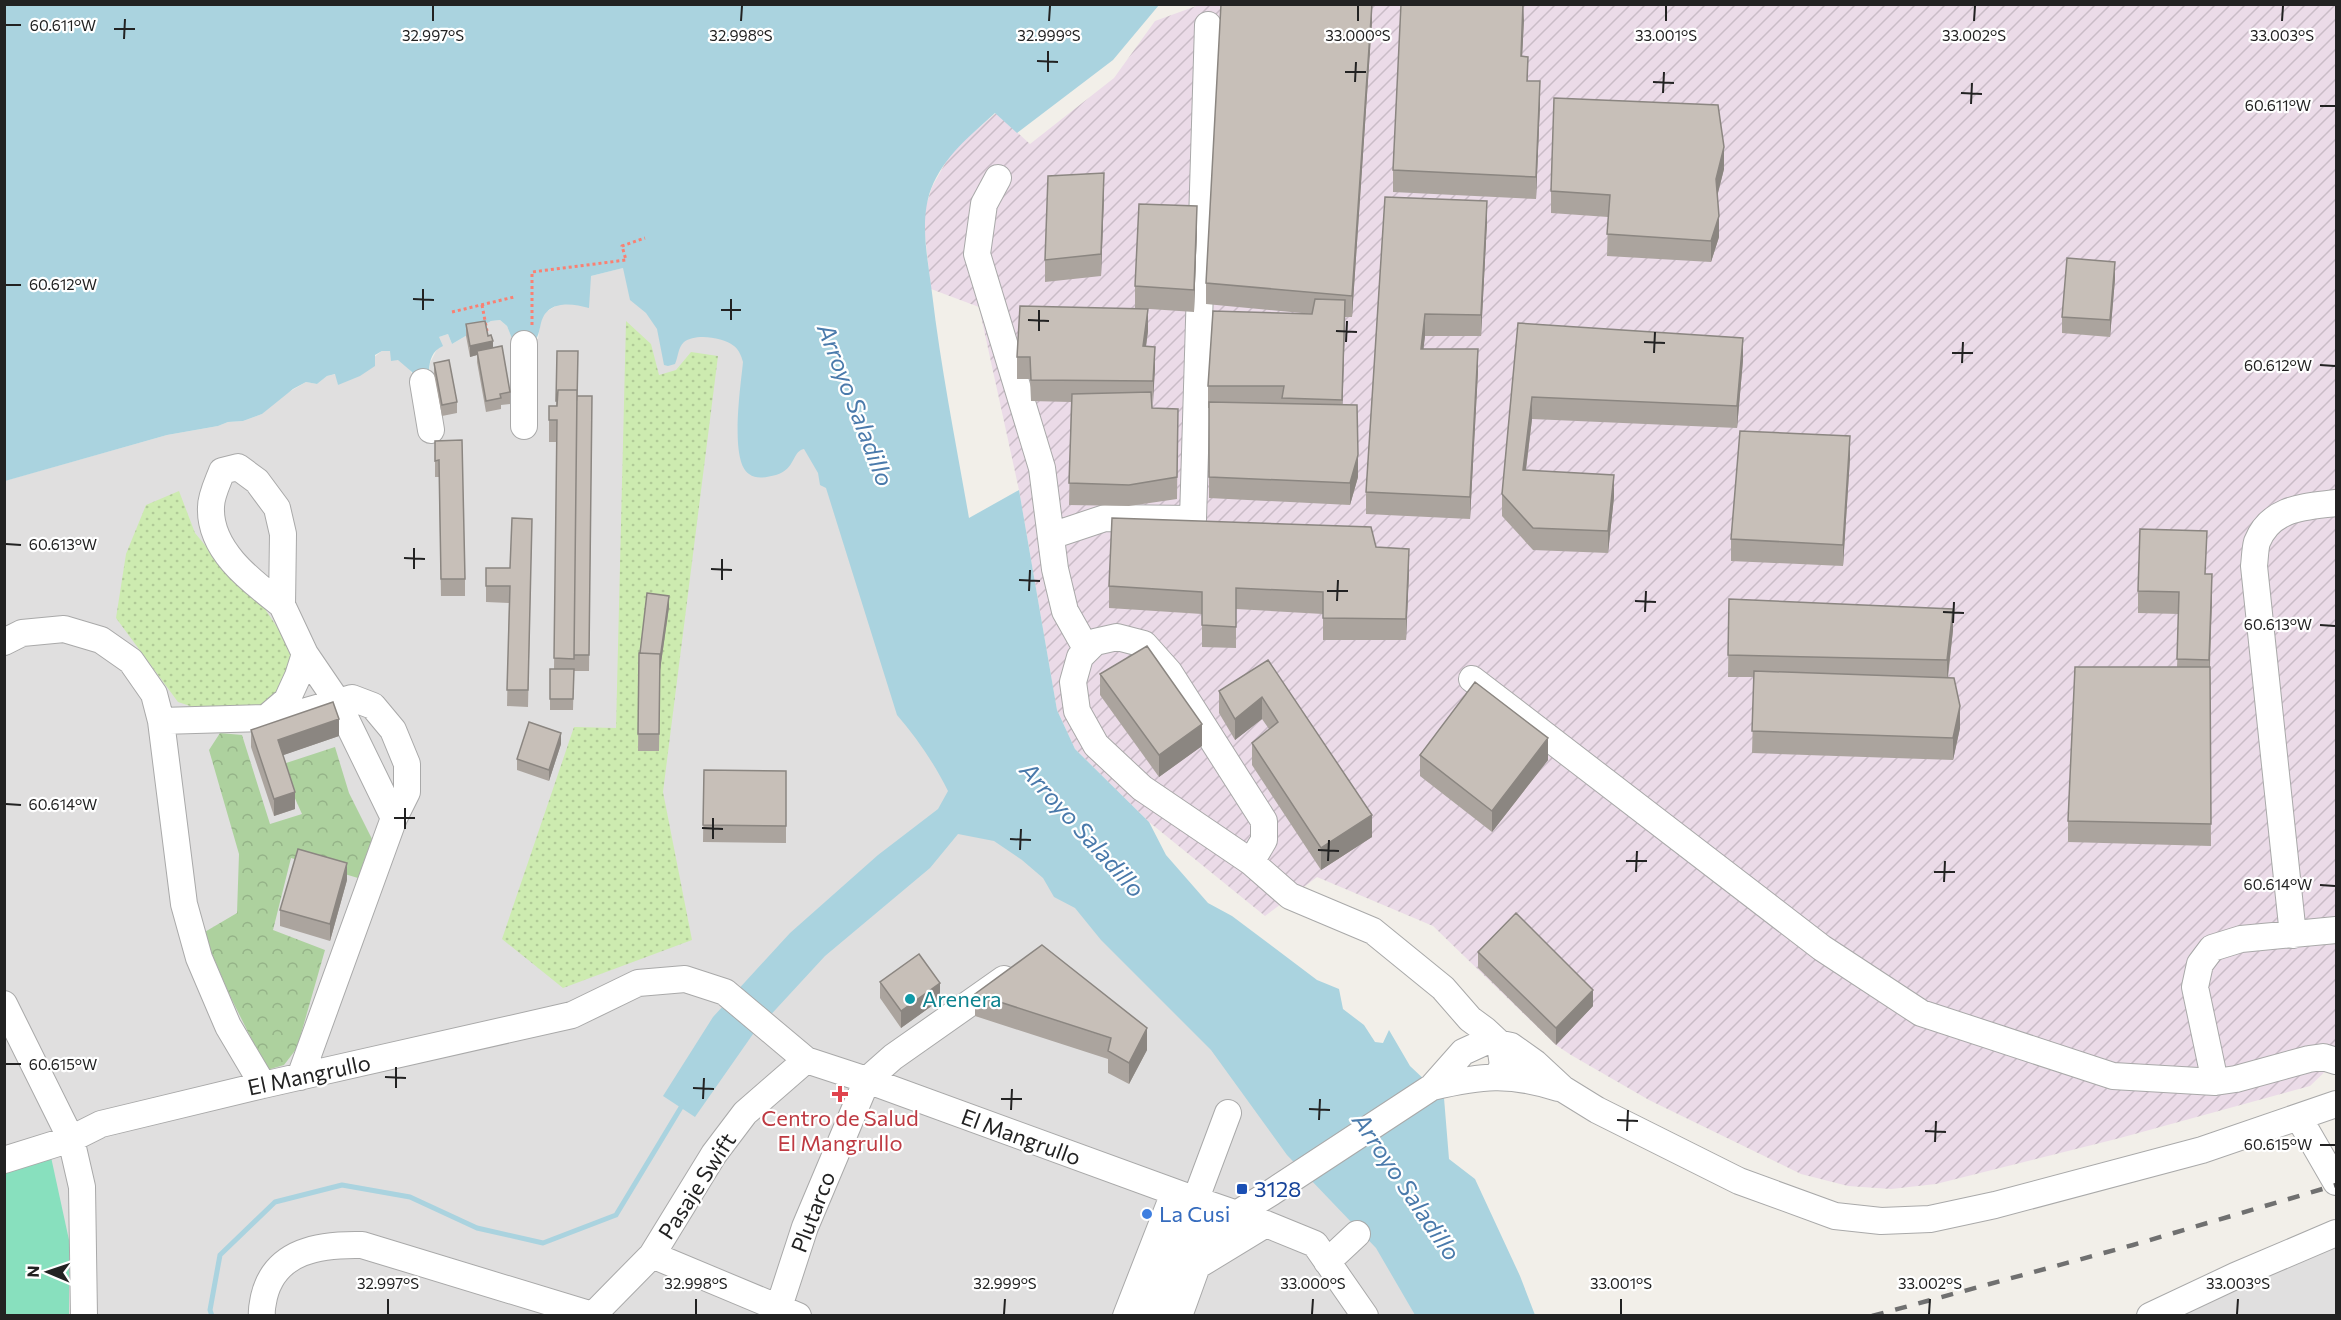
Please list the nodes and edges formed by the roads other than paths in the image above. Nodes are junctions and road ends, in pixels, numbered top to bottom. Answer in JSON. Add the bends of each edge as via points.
{"nodes":[{"id":1,"x":1208,"y":25,"type":"dead end"},
{"id":2,"x":998,"y":178,"type":"dead end"},
{"id":3,"x":528,"y":338,"type":"road end"},
{"id":4,"x":423,"y":382,"type":"dead end"},
{"id":5,"x":524,"y":426,"type":"dead end"},
{"id":6,"x":431,"y":430,"type":"dead end"},
{"id":7,"x":2337,"y":503,"type":"edge"},
{"id":8,"x":1050,"y":536,"type":"junction"},
{"id":9,"x":282,"y":605,"type":"junction"},
{"id":10,"x":4,"y":642,"type":"edge"},
{"id":11,"x":1087,"y":650,"type":"junction"},
{"id":12,"x":305,"y":654,"type":"junction"},
{"id":13,"x":1472,"y":679,"type":"dead end"},
{"id":14,"x":337,"y":701,"type":"junction"},
{"id":15,"x":266,"y":718,"type":"junction"},
{"id":16,"x":161,"y":721,"type":"junction"},
{"id":17,"x":394,"y":818,"type":"junction"},
{"id":18,"x":1251,"y":862,"type":"junction"},
{"id":19,"x":2337,"y":930,"type":"edge"},
{"id":20,"x":2293,"y":935,"type":"junction"},
{"id":21,"x":1025,"y":964,"type":"edge"},
{"id":22,"x":4,"y":1004,"type":"edge"},
{"id":23,"x":1470,"y":1019,"type":"junction"},
{"id":24,"x":1500,"y":1044,"type":"junction"},
{"id":25,"x":1473,"y":1048,"type":"junction"},
{"id":26,"x":806,"y":1060,"type":"junction"},
{"id":27,"x":2337,"y":1061,"type":"edge"},
{"id":28,"x":1491,"y":1076,"type":"junction"},
{"id":29,"x":300,"y":1077,"type":"junction"},
{"id":30,"x":867,"y":1080,"type":"junction"},
{"id":31,"x":2215,"y":1082,"type":"junction"},
{"id":32,"x":263,"y":1085,"type":"junction"},
{"id":33,"x":1432,"y":1087,"type":"junction"},
{"id":34,"x":1563,"y":1089,"type":"junction"},
{"id":35,"x":2337,"y":1104,"type":"edge"},
{"id":36,"x":1228,"y":1113,"type":"dead end"},
{"id":37,"x":2299,"y":1118,"type":"junction"},
{"id":38,"x":71,"y":1139,"type":"junction"},
{"id":39,"x":4,"y":1160,"type":"edge"},
{"id":40,"x":2337,"y":1182,"type":"edge"},
{"id":41,"x":1185,"y":1196,"type":"junction"},
{"id":42,"x":1237,"y":1214,"type":"junction"},
{"id":43,"x":1266,"y":1224,"type":"junction"},
{"id":44,"x":2337,"y":1233,"type":"edge"},
{"id":45,"x":1357,"y":1234,"type":"dead end"},
{"id":46,"x":1177,"y":1251,"type":"junction"},
{"id":47,"x":652,"y":1255,"type":"junction"},
{"id":48,"x":1327,"y":1262,"type":"junction"},
{"id":49,"x":784,"y":1313,"type":"edge"},
{"id":50,"x":592,"y":1315,"type":"edge"},
{"id":51,"x":84,"y":1316,"type":"edge"},
{"id":52,"x":262,"y":1316,"type":"edge"},
{"id":53,"x":1126,"y":1316,"type":"edge"},
{"id":54,"x":1152,"y":1316,"type":"edge"},
{"id":55,"x":1179,"y":1316,"type":"edge"},
{"id":56,"x":1365,"y":1316,"type":"edge"},
{"id":57,"x":2150,"y":1316,"type":"edge"}],
"edges":[{"from":1,"to":8,"type":"street","via":[[1192,519],[1105,518]]},
{"from":2,"to":8,"type":"street","via":[[984,204],[977,254],[1042,468]]},
{"from":3,"to":5,"type":"street"},
{"from":4,"to":6,"type":"street"},
{"from":7,"to":20,"type":"street","via":[[2292,508],[2268,524],[2257,543],[2254,566]]},
{"from":8,"to":11,"type":"street","via":[[1065,611]]},
{"from":9,"to":9,"type":"street","via":[[283,534],[277,508],[257,481],[238,466],[222,471],[211,506],[216,538],[247,578]]},
{"from":9,"to":12,"type":"street"},
{"from":10,"to":16,"type":"street","via":[[22,633],[64,628],[101,640],[130,661],[154,694]]},
{"from":11,"to":18,"type":"street","via":[[1080,657],[1073,682],[1077,711],[1096,745],[1142,788]]},
{"from":11,"to":18,"type":"street","via":[[1095,642],[1126,639],[1143,644],[1169,672],[1264,821],[1264,840]]},
{"from":12,"to":14,"type":"street"},
{"from":12,"to":15,"type":"street","via":[[287,700]]},
{"from":13,"to":31,"type":"street","via":[[1822,948],[1921,1013],[2113,1076]]},
{"from":14,"to":15,"type":"street"},
{"from":14,"to":17,"type":"street"},
{"from":14,"to":17,"type":"street","via":[[352,698],[373,706],[393,730],[408,764],[406,792]]},
{"from":15,"to":16,"type":"street"},
{"from":16,"to":32,"type":"street","via":[[184,904],[199,958],[228,1026]]},
{"from":17,"to":29,"type":"street"},
{"from":18,"to":23,"type":"street","via":[[1290,896],[1373,931],[1443,988]]},
{"from":19,"to":20,"type":"street"},
{"from":20,"to":31,"type":"street","via":[[2241,939],[2212,948],[2200,964],[2195,987]]},
{"from":21,"to":30,"type":"street","name":"Plutarco","via":[[893,1057]]},
{"from":22,"to":38,"type":"street"},
{"from":23,"to":24,"type":"street"},
{"from":23,"to":25,"type":"street"},
{"from":24,"to":25,"type":"street","via":[[1487,1041]]},
{"from":24,"to":28,"type":"street","via":[[1503,1066]]},
{"from":24,"to":34,"type":"street","via":[[1511,1046],[1535,1063]]},
{"from":25,"to":28,"type":"street","via":[[1474,1061]]},
{"from":25,"to":33,"type":"street","via":[[1463,1052]]},
{"from":26,"to":29,"type":"street","name":"El Mangrullo","via":[[725,992],[684,979],[638,983],[572,1015]]},
{"from":26,"to":30,"type":"street","name":"El Mangrullo"},
{"from":26,"to":47,"type":"street","name":"Pasaje Swift","via":[[745,1113],[714,1154]]},
{"from":27,"to":31,"type":"street","via":[[2309,1059]]},
{"from":28,"to":33,"type":"street"},
{"from":28,"to":34,"type":"street","via":[[1538,1081]]},
{"from":29,"to":32,"type":"street","name":"El Mangrullo"},
{"from":30,"to":41,"type":"street","name":"El Mangrullo"},
{"from":30,"to":49,"type":"street","name":"Plutarco","via":[[805,1227]]},
{"from":32,"to":38,"type":"street","name":"El Mangrullo","via":[[101,1124]]},
{"from":33,"to":42,"type":"street"},
{"from":34,"to":37,"type":"street","via":[[1739,1181],[1835,1216],[1881,1221],[1930,1219],[1995,1205],[2202,1150]]},
{"from":35,"to":37,"type":"street"},
{"from":36,"to":41,"type":"street"},
{"from":37,"to":40,"type":"street"},
{"from":38,"to":39,"type":"street","name":"El Mangrullo"},
{"from":38,"to":51,"type":"street","via":[[82,1187]]},
{"from":41,"to":42,"type":"street","name":"El Mangrullo"},
{"from":41,"to":46,"type":"street"},
{"from":41,"to":53,"type":"street"},
{"from":42,"to":43,"type":"street","name":"El Mangrullo"},
{"from":42,"to":46,"type":"street"},
{"from":43,"to":48,"type":"street","name":"El Mangrullo","via":[[1315,1244]]},
{"from":43,"to":55,"type":"street","via":[[1197,1266]]},
{"from":44,"to":57,"type":"street"},
{"from":45,"to":48,"type":"street"},
{"from":46,"to":54,"type":"street"},
{"from":47,"to":49,"type":"street"},
{"from":47,"to":50,"type":"street","name":"Pasaje Swift"},
{"from":48,"to":56,"type":"street","name":"El Mangrullo"},
{"from":50,"to":52,"type":"street","via":[[362,1245],[334,1244],[305,1251],[280,1266],[267,1284]]}]}
